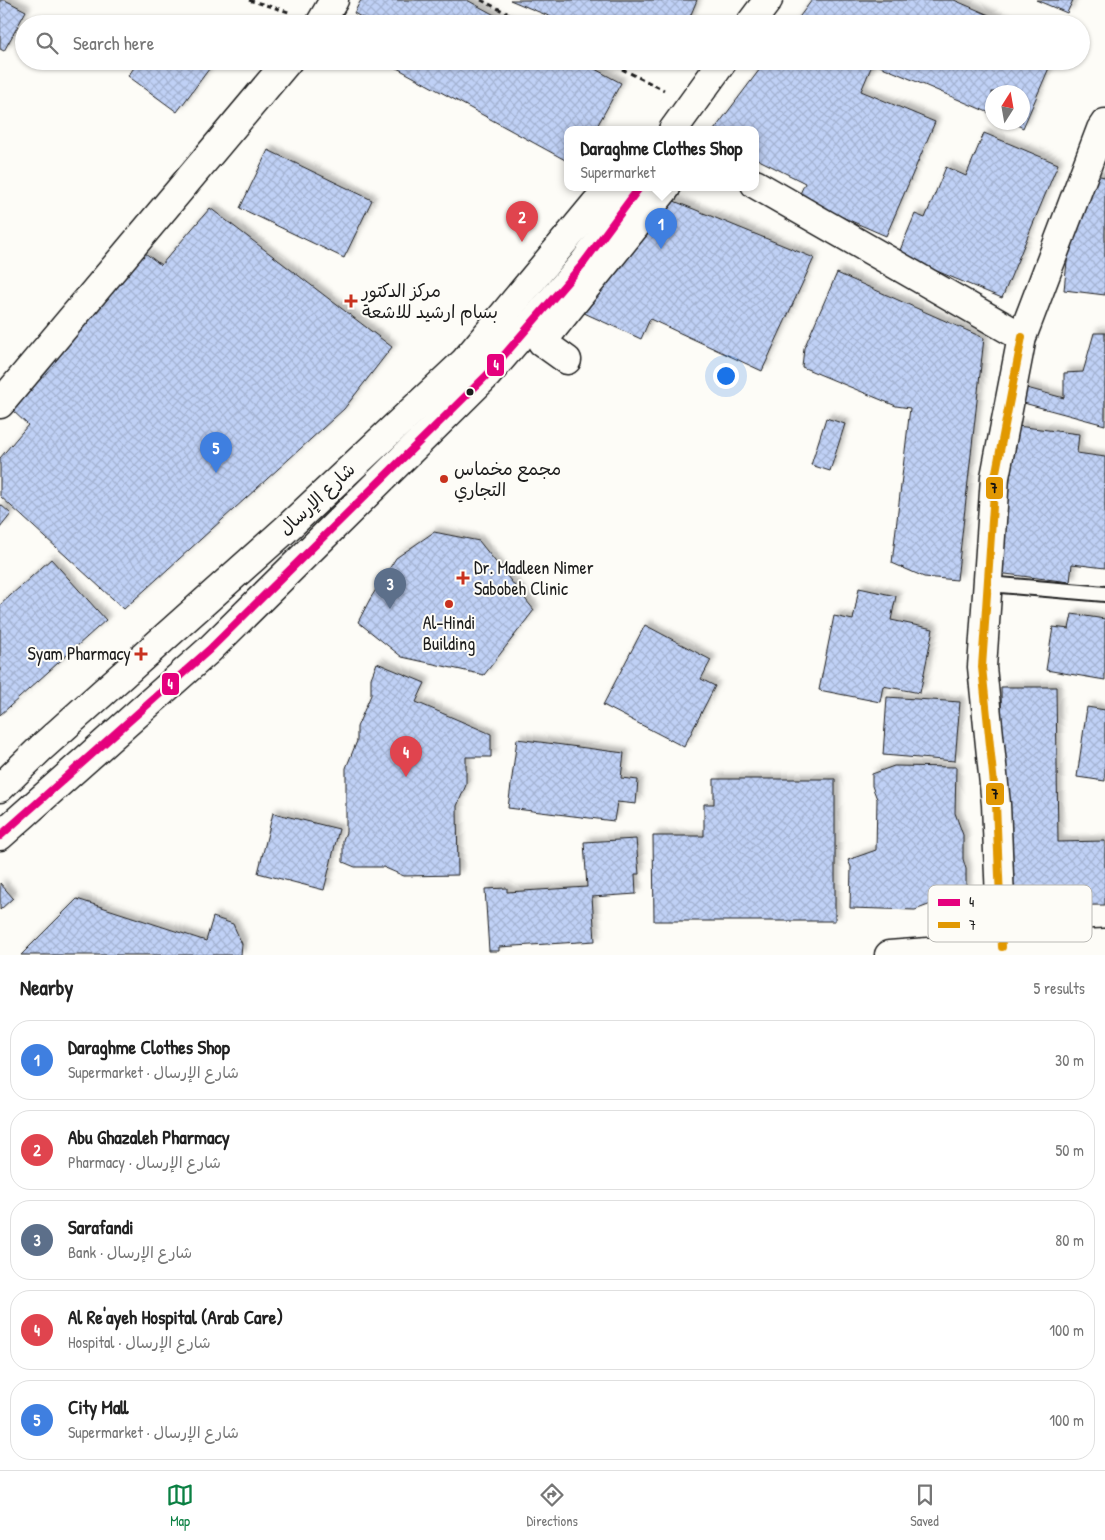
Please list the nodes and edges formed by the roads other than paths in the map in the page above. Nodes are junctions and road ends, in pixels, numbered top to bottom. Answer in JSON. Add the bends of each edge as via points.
{"nodes":[{"id":1,"x":768,"y":0,"type":"edge"},
{"id":2,"x":757,"y":15,"type":"edge"},
{"id":3,"x":280,"y":70,"type":"edge"},
{"id":4,"x":717,"y":70,"type":"edge"},
{"id":5,"x":1105,"y":123,"type":"edge"},
{"id":6,"x":676,"y":126,"type":"edge"},
{"id":7,"x":759,"y":186,"type":"edge"},
{"id":8,"x":608,"y":191,"type":"edge"},
{"id":9,"x":637,"y":191,"type":"edge"},
{"id":10,"x":664,"y":191,"type":"edge"},
{"id":11,"x":1022,"y":337,"type":"junction"},
{"id":12,"x":567,"y":360,"type":"dead end"},
{"id":13,"x":0,"y":404,"type":"edge"},
{"id":14,"x":988,"y":584,"type":"junction"},
{"id":15,"x":1105,"y":594,"type":"edge"},
{"id":16,"x":0,"y":788,"type":"edge"},
{"id":17,"x":0,"y":836,"type":"edge"},
{"id":18,"x":999,"y":885,"type":"edge"},
{"id":19,"x":1002,"y":942,"type":"edge"},
{"id":20,"x":1105,"y":943,"type":"edge"},
{"id":21,"x":1002,"y":947,"type":"junction"},
{"id":22,"x":941,"y":953,"type":"edge"},
{"id":23,"x":889,"y":955,"type":"edge"}],
"edges":[{"from":1,"to":2,"type":"main road"},
{"from":3,"to":13,"type":"main road"},
{"from":4,"to":6,"type":"main road"},
{"from":5,"to":11,"type":"main road"},
{"from":7,"to":11,"type":"main road"},
{"from":8,"to":16,"type":"main road","name":"شارع الإرسال","via":[[465,361],[285,530]]},
{"from":9,"to":17,"type":"main road","name":"شارع الإرسال","via":[[582,265],[487,375],[209,650]]},
{"from":10,"to":12,"type":"main road","via":[[542,342]]},
{"from":11,"to":14,"type":"main road","via":[[995,477]]},
{"from":14,"to":15,"type":"lane"},
{"from":14,"to":18,"type":"main road","via":[[982,667],[996,804]]},
{"from":19,"to":21,"type":"main road"},
{"from":20,"to":21,"type":"main road"},
{"from":21,"to":22,"type":"main road"},
{"from":22,"to":23,"type":"main road"}]}
